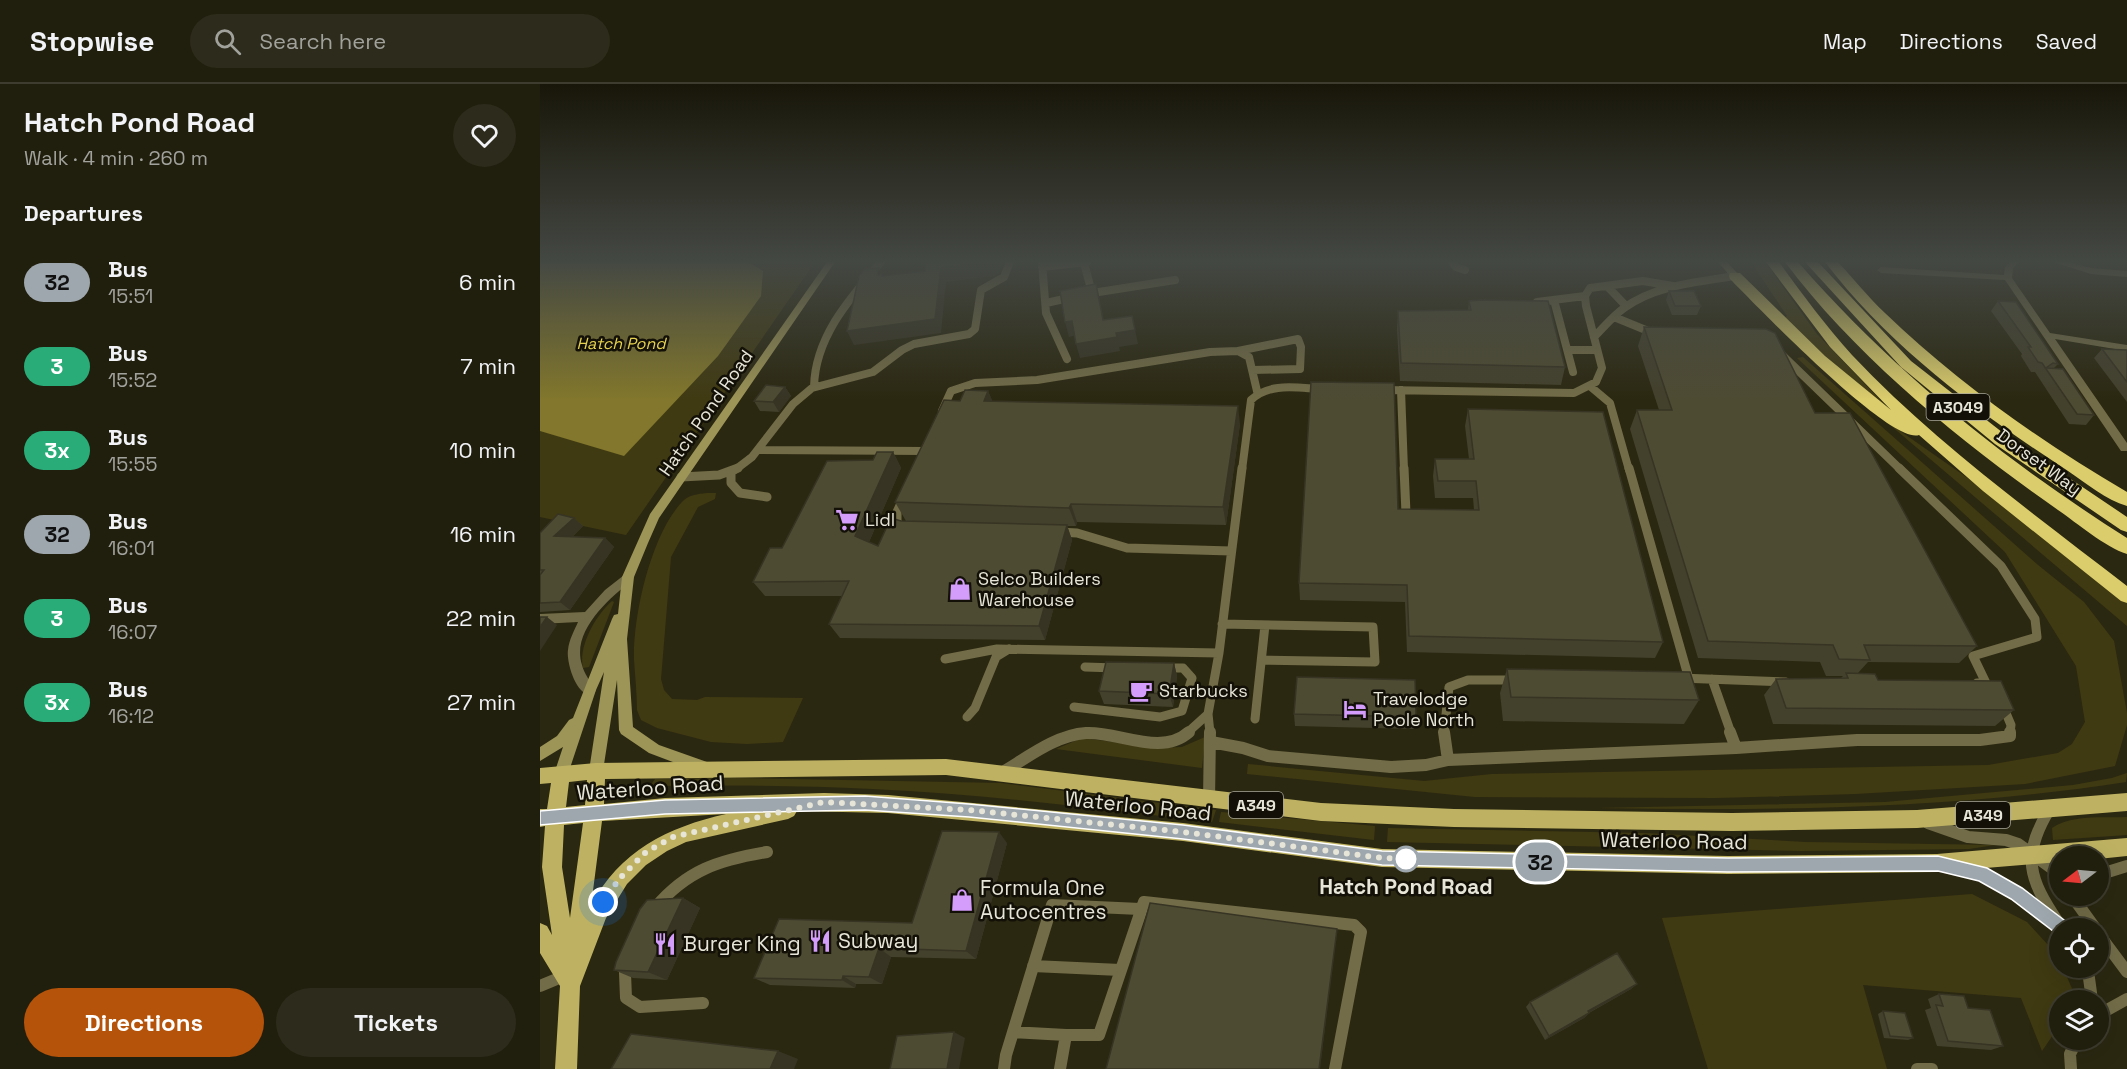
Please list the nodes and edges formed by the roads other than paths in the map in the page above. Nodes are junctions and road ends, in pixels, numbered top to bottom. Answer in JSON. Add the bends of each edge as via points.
{"nodes":[{"id":1,"x":799,"y":308,"type":"edge"},
{"id":2,"x":846,"y":308,"type":"edge"},
{"id":3,"x":978,"y":308,"type":"edge"},
{"id":4,"x":1047,"y":308,"type":"edge"},
{"id":5,"x":1556,"y":308,"type":"edge"},
{"id":6,"x":1588,"y":308,"type":"edge"},
{"id":7,"x":1624,"y":308,"type":"edge"},
{"id":8,"x":1765,"y":308,"type":"edge"},
{"id":9,"x":1806,"y":308,"type":"edge"},
{"id":10,"x":1831,"y":308,"type":"edge"},
{"id":11,"x":1854,"y":308,"type":"edge"},
{"id":12,"x":1873,"y":308,"type":"edge"},
{"id":13,"x":2029,"y":308,"type":"edge"},
{"id":14,"x":1614,"y":317,"type":"junction"},
{"id":15,"x":1666,"y":334,"type":"edge"},
{"id":16,"x":2048,"y":335,"type":"junction"},
{"id":17,"x":1594,"y":338,"type":"junction"},
{"id":18,"x":2127,"y":348,"type":"edge"},
{"id":19,"x":1776,"y":349,"type":"edge"},
{"id":20,"x":1568,"y":350,"type":"junction"},
{"id":21,"x":1597,"y":350,"type":"junction"},
{"id":22,"x":1238,"y":351,"type":"junction"},
{"id":23,"x":1066,"y":359,"type":"dead end"},
{"id":24,"x":1253,"y":370,"type":"junction"},
{"id":25,"x":1573,"y":372,"type":"dead end"},
{"id":26,"x":814,"y":387,"type":"junction"},
{"id":27,"x":1591,"y":387,"type":"junction"},
{"id":28,"x":1335,"y":389,"type":"edge"},
{"id":29,"x":1378,"y":390,"type":"edge"},
{"id":30,"x":1401,"y":390,"type":"junction"},
{"id":31,"x":1257,"y":391,"type":"junction"},
{"id":32,"x":938,"y":420,"type":"edge"},
{"id":33,"x":930,"y":439,"type":"edge"},
{"id":34,"x":2125,"y":448,"type":"dead end"},
{"id":35,"x":760,"y":450,"type":"junction"},
{"id":36,"x":925,"y":450,"type":"junction"},
{"id":37,"x":1953,"y":457,"type":"junction"},
{"id":38,"x":920,"y":461,"type":"edge"},
{"id":39,"x":731,"y":474,"type":"junction"},
{"id":40,"x":681,"y":477,"type":"junction"},
{"id":41,"x":906,"y":492,"type":"edge"},
{"id":42,"x":767,"y":497,"type":"dead end"},
{"id":43,"x":2127,"y":500,"type":"edge"},
{"id":44,"x":1406,"y":513,"type":"edge"},
{"id":45,"x":910,"y":529,"type":"edge"},
{"id":46,"x":1044,"y":532,"type":"edge"},
{"id":47,"x":2123,"y":537,"type":"edge"},
{"id":48,"x":1231,"y":551,"type":"junction"},
{"id":49,"x":628,"y":577,"type":"junction"},
{"id":50,"x":626,"y":592,"type":"junction"},
{"id":51,"x":2127,"y":596,"type":"edge"},
{"id":52,"x":589,"y":617,"type":"junction"},
{"id":53,"x":540,"y":619,"type":"edge"},
{"id":54,"x":1222,"y":624,"type":"junction"},
{"id":55,"x":1265,"y":625,"type":"junction"},
{"id":56,"x":611,"y":641,"type":"junction"},
{"id":57,"x":1009,"y":649,"type":"junction"},
{"id":58,"x":1219,"y":652,"type":"junction"},
{"id":59,"x":945,"y":659,"type":"dead end"},
{"id":60,"x":1262,"y":660,"type":"junction"},
{"id":61,"x":1085,"y":667,"type":"dead end"},
{"id":62,"x":1129,"y":668,"type":"edge"},
{"id":63,"x":1151,"y":668,"type":"edge"},
{"id":64,"x":1670,"y":677,"type":"edge"},
{"id":65,"x":1689,"y":679,"type":"junction"},
{"id":66,"x":1712,"y":679,"type":"junction"},
{"id":67,"x":1524,"y":680,"type":"edge"},
{"id":68,"x":1802,"y":682,"type":"edge"},
{"id":69,"x":1963,"y":684,"type":"edge"},
{"id":70,"x":1992,"y":689,"type":"junction"},
{"id":71,"x":590,"y":690,"type":"junction"},
{"id":72,"x":1074,"y":707,"type":"dead end"},
{"id":73,"x":1208,"y":714,"type":"junction"},
{"id":74,"x":580,"y":715,"type":"junction"},
{"id":75,"x":967,"y":717,"type":"dead end"},
{"id":76,"x":1255,"y":719,"type":"dead end"},
{"id":77,"x":1211,"y":742,"type":"junction"},
{"id":78,"x":1736,"y":748,"type":"junction"},
{"id":79,"x":540,"y":755,"type":"edge"},
{"id":80,"x":1448,"y":760,"type":"junction"},
{"id":81,"x":706,"y":769,"type":"junction"},
{"id":82,"x":596,"y":771,"type":"junction"},
{"id":83,"x":561,"y":774,"type":"junction"},
{"id":84,"x":999,"y":774,"type":"junction"},
{"id":85,"x":540,"y":776,"type":"edge"},
{"id":86,"x":1209,"y":800,"type":"junction"},
{"id":87,"x":824,"y":802,"type":"junction"},
{"id":88,"x":2127,"y":802,"type":"edge"},
{"id":89,"x":2049,"y":810,"type":"junction"},
{"id":90,"x":594,"y":813,"type":"junction"},
{"id":91,"x":548,"y":818,"type":"edge"},
{"id":92,"x":1917,"y":819,"type":"junction"},
{"id":93,"x":2127,"y":846,"type":"edge"},
{"id":94,"x":768,"y":852,"type":"dead end"},
{"id":95,"x":2031,"y":854,"type":"junction"},
{"id":96,"x":1938,"y":863,"type":"junction"},
{"id":97,"x":2049,"y":866,"type":"edge"},
{"id":98,"x":2127,"y":866,"type":"edge"},
{"id":99,"x":2109,"y":872,"type":"edge"},
{"id":100,"x":1140,"y":909,"type":"junction"},
{"id":101,"x":2049,"y":918,"type":"edge"},
{"id":102,"x":2056,"y":918,"type":"edge"},
{"id":103,"x":647,"y":920,"type":"edge"},
{"id":104,"x":540,"y":933,"type":"edge"},
{"id":105,"x":2109,"y":948,"type":"edge"},
{"id":106,"x":631,"y":949,"type":"edge"},
{"id":107,"x":1033,"y":966,"type":"junction"},
{"id":108,"x":1120,"y":970,"type":"junction"},
{"id":109,"x":2127,"y":972,"type":"edge"},
{"id":110,"x":567,"y":981,"type":"junction"},
{"id":111,"x":540,"y":986,"type":"edge"},
{"id":112,"x":2127,"y":999,"type":"edge"},
{"id":113,"x":703,"y":1003,"type":"dead end"},
{"id":114,"x":2109,"y":1009,"type":"edge"},
{"id":115,"x":1013,"y":1032,"type":"junction"},
{"id":116,"x":1066,"y":1035,"type":"junction"},
{"id":117,"x":2072,"y":1050,"type":"edge"},
{"id":118,"x":566,"y":1069,"type":"edge"},
{"id":119,"x":1004,"y":1069,"type":"edge"},
{"id":120,"x":1060,"y":1069,"type":"edge"},
{"id":121,"x":1335,"y":1069,"type":"edge"},
{"id":122,"x":1917,"y":1069,"type":"edge"},
{"id":123,"x":1932,"y":1069,"type":"edge"},
{"id":124,"x":2071,"y":1069,"type":"edge"}],
"edges":[{"from":1,"to":40,"type":"street","name":"Hatch Pond Road"},
{"from":2,"to":26,"type":"lane","via":[[832,326],[813,376]]},
{"from":3,"to":26,"type":"lane","via":[[975,329],[969,334],[919,342],[905,348],[884,368]]},
{"from":4,"to":23,"type":"lane"},
{"from":5,"to":20,"type":"lane"},
{"from":6,"to":17,"type":"lane"},
{"from":7,"to":14,"type":"lane"},
{"from":8,"to":37,"type":"highway","via":[[1859,393]]},
{"from":9,"to":37,"type":"highway","number":"A3049","via":[[1858,369]]},
{"from":10,"to":47,"type":"highway","name":"Dorset Way","number":"A3049","via":[[1890,369],[1945,416],[2059,501]]},
{"from":11,"to":47,"type":"highway","name":"Dorset Way","number":"A3049","via":[[1906,364]]},
{"from":12,"to":43,"type":"highway","number":"A3049","via":[[1982,403],[2076,471]]},
{"from":13,"to":16,"type":"street"},
{"from":14,"to":15,"type":"lane"},
{"from":14,"to":17,"type":"lane"},
{"from":16,"to":18,"type":"street"},
{"from":16,"to":34,"type":"street"},
{"from":17,"to":21,"type":"lane"},
{"from":19,"to":70,"type":"lane","via":[[2001,566],[2035,619],[2037,637],[1973,656]]},
{"from":20,"to":21,"type":"lane"},
{"from":20,"to":25,"type":"lane"},
{"from":21,"to":27,"type":"lane","via":[[1601,374]]},
{"from":22,"to":24,"type":"lane","via":[[1249,357]]},
{"from":22,"to":24,"type":"lane","via":[[1298,339],[1300,369]]},
{"from":22,"to":32,"type":"lane","via":[[1210,352],[1037,380],[975,383],[951,391]]},
{"from":24,"to":31,"type":"lane"},
{"from":26,"to":35,"type":"lane","via":[[800,396]]},
{"from":27,"to":30,"type":"lane","via":[[1574,393]]},
{"from":27,"to":65,"type":"lane","via":[[1610,403]]},
{"from":28,"to":31,"type":"lane"},
{"from":29,"to":30,"type":"lane"},
{"from":30,"to":44,"type":"lane"},
{"from":31,"to":48,"type":"lane","via":[[1251,400]]},
{"from":33,"to":36,"type":"lane"},
{"from":35,"to":36,"type":"lane"},
{"from":35,"to":39,"type":"lane"},
{"from":36,"to":38,"type":"lane"},
{"from":37,"to":51,"type":"highway","number":"A3049"},
{"from":39,"to":40,"type":"lane"},
{"from":39,"to":42,"type":"lane","via":[[731,483],[740,493]]},
{"from":40,"to":49,"type":"street","name":"Hatch Pond Road","via":[[654,518]]},
{"from":41,"to":45,"type":"lane","via":[[897,512],[897,525]]},
{"from":46,"to":48,"type":"lane","via":[[1077,533],[1126,548]]},
{"from":48,"to":54,"type":"lane"},
{"from":49,"to":50,"type":"street","name":"Hatch Pond Road"},
{"from":49,"to":52,"type":"street","via":[[599,602]]},
{"from":50,"to":56,"type":"street"},
{"from":50,"to":81,"type":"street","via":[[621,639],[626,730],[654,749]]},
{"from":52,"to":53,"type":"street"},
{"from":52,"to":71,"type":"street","via":[[580,633],[574,660]]},
{"from":54,"to":55,"type":"lane"},
{"from":54,"to":58,"type":"lane"},
{"from":55,"to":60,"type":"lane"},
{"from":55,"to":60,"type":"lane","via":[[1373,627],[1375,662]]},
{"from":56,"to":71,"type":"street"},
{"from":56,"to":82,"type":"street","via":[[610,682]]},
{"from":57,"to":58,"type":"lane"},
{"from":57,"to":59,"type":"lane"},
{"from":57,"to":75,"type":"lane","via":[[996,657],[975,708]]},
{"from":58,"to":73,"type":"lane"},
{"from":60,"to":76,"type":"lane"},
{"from":61,"to":62,"type":"lane"},
{"from":63,"to":72,"type":"lane","via":[[1183,668],[1189,672],[1192,678],[1182,711],[1160,717]]},
{"from":64,"to":65,"type":"lane"},
{"from":65,"to":66,"type":"lane"},
{"from":66,"to":68,"type":"lane"},
{"from":66,"to":78,"type":"lane"},
{"from":67,"to":80,"type":"lane","via":[[1468,680],[1449,687],[1444,733]]},
{"from":69,"to":70,"type":"lane"},
{"from":70,"to":78,"type":"lane","via":[[2011,725],[2010,736]]},
{"from":71,"to":74,"type":"street"},
{"from":73,"to":77,"type":"lane"},
{"from":73,"to":84,"type":"lane","via":[[1184,736],[1162,743],[1086,733],[1056,741]]},
{"from":74,"to":79,"type":"street","via":[[562,740]]},
{"from":74,"to":83,"type":"street"},
{"from":77,"to":80,"type":"lane","via":[[1268,756],[1391,767]]},
{"from":77,"to":86,"type":"lane"},
{"from":78,"to":80,"type":"lane"},
{"from":81,"to":82,"type":"main road","name":"Waterloo Road","number":"A349"},
{"from":81,"to":84,"type":"main road","name":"Waterloo Road","number":"A349","via":[[946,767]]},
{"from":82,"to":83,"type":"main road","name":"Waterloo Road","number":"A349"},
{"from":82,"to":90,"type":"main road","number":"A349"},
{"from":83,"to":85,"type":"main road","name":"Waterloo Road","number":"A349"},
{"from":83,"to":91,"type":"main road","number":"A349"},
{"from":84,"to":86,"type":"main road","name":"Waterloo Road","number":"A349"},
{"from":86,"to":92,"type":"main road","name":"Waterloo Road","number":"A349","via":[[1321,812],[1454,818],[1732,822]]},
{"from":87,"to":90,"type":"main road","name":"Waterloo Road","number":"A349"},
{"from":87,"to":96,"type":"main road","name":"Waterloo Road","number":"A349","via":[[969,810],[1382,858],[1728,865]]},
{"from":87,"to":110,"type":"main road","number":"A349","via":[[673,837],[646,852],[603,902]]},
{"from":88,"to":89,"type":"main road","name":"Waterloo Road","number":"A349"},
{"from":89,"to":92,"type":"main road","name":"Waterloo Road","number":"A349"},
{"from":89,"to":95,"type":"lane","via":[[2038,827]]},
{"from":90,"to":91,"type":"main road","name":"Waterloo Road","number":"A349"},
{"from":90,"to":110,"type":"main road","number":"A349"},
{"from":91,"to":110,"type":"main road","number":"A349"},
{"from":92,"to":95,"type":"lane","via":[[1968,837],[2006,840]]},
{"from":93,"to":95,"type":"main road","name":"Waterloo Road","number":"A349"},
{"from":94,"to":103,"type":"lane","via":[[727,858],[693,873],[666,893]]},
{"from":95,"to":96,"type":"main road","name":"Waterloo Road","number":"A349"},
{"from":95,"to":97,"type":"lane"},
{"from":95,"to":102,"type":"lane","via":[[2029,870]]},
{"from":96,"to":101,"type":"lane","via":[[1982,874]]},
{"from":98,"to":99,"type":"lane"},
{"from":100,"to":107,"type":"lane","via":[[1052,905]]},
{"from":100,"to":108,"type":"lane"},
{"from":100,"to":121,"type":"lane","via":[[1144,902],[1354,925],[1361,932]]},
{"from":104,"to":110,"type":"main road"},
{"from":105,"to":109,"type":"lane"},
{"from":106,"to":113,"type":"lane","via":[[625,973],[626,998],[640,1007]]},
{"from":107,"to":108,"type":"lane"},
{"from":107,"to":115,"type":"lane"},
{"from":108,"to":116,"type":"lane","via":[[1099,1035]]},
{"from":110,"to":111,"type":"lane"},
{"from":110,"to":118,"type":"main road","number":"A349"},
{"from":112,"to":114,"type":"lane"},
{"from":115,"to":116,"type":"lane"},
{"from":115,"to":119,"type":"lane"},
{"from":116,"to":120,"type":"lane"},
{"from":117,"to":124,"type":"lane"},
{"from":122,"to":123,"type":"lane"}]}
